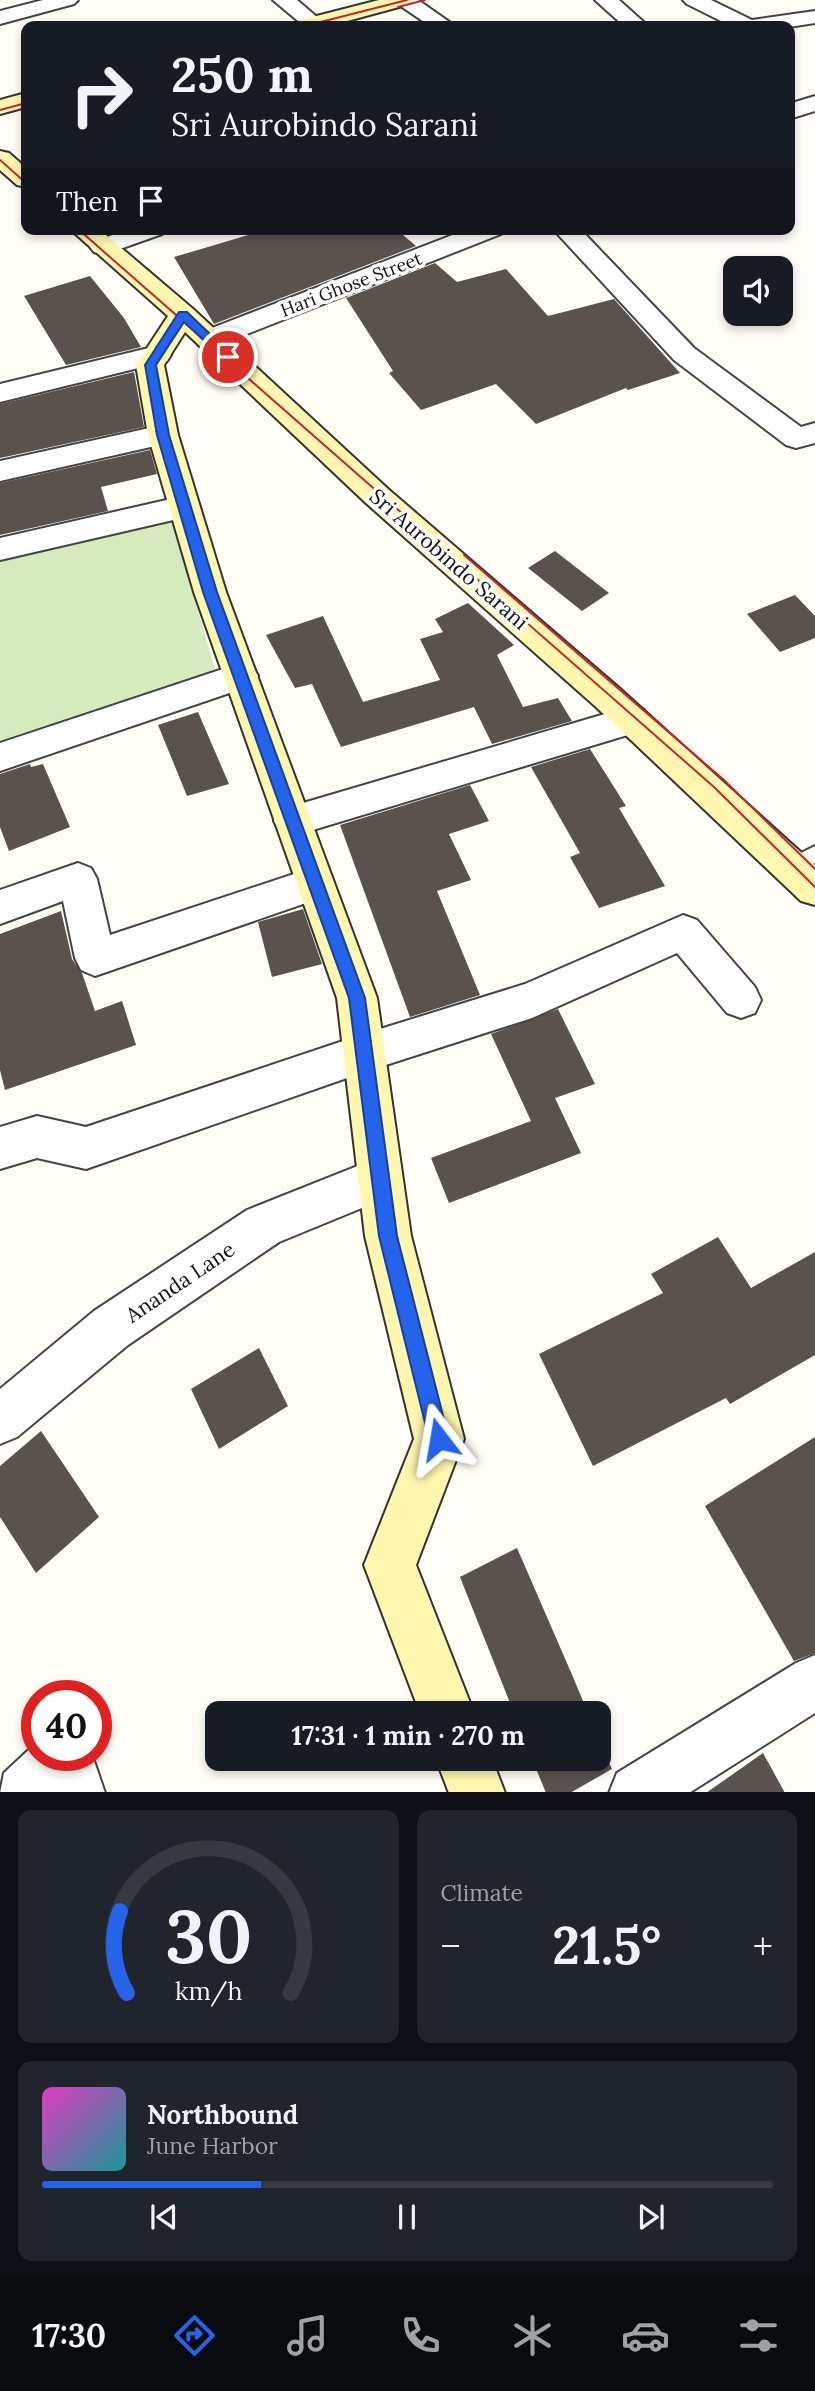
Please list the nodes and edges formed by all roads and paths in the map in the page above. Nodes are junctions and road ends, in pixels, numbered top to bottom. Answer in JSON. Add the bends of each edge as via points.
{"nodes":[{"id":1,"x":68,"y":0,"type":"edge"},
{"id":2,"x":284,"y":0,"type":"edge"},
{"id":3,"x":403,"y":0,"type":"edge"},
{"id":4,"x":606,"y":0,"type":"edge"},
{"id":5,"x":694,"y":0,"type":"edge"},
{"id":6,"x":815,"y":17,"type":"edge"},
{"id":7,"x":0,"y":18,"type":"edge"},
{"id":8,"x":308,"y":21,"type":"edge"},
{"id":9,"x":327,"y":21,"type":"edge"},
{"id":10,"x":436,"y":21,"type":"edge"},
{"id":11,"x":631,"y":21,"type":"edge"},
{"id":12,"x":739,"y":21,"type":"edge"},
{"id":13,"x":786,"y":21,"type":"edge"},
{"id":14,"x":21,"y":101,"type":"edge"},
{"id":15,"x":815,"y":103,"type":"edge"},
{"id":16,"x":0,"y":107,"type":"edge"},
{"id":17,"x":795,"y":110,"type":"edge"},
{"id":18,"x":0,"y":158,"type":"edge"},
{"id":19,"x":21,"y":176,"type":"edge"},
{"id":20,"x":113,"y":235,"type":"edge"},
{"id":21,"x":474,"y":235,"type":"edge"},
{"id":22,"x":572,"y":235,"type":"edge"},
{"id":23,"x":93,"y":238,"type":"edge"},
{"id":24,"x":196,"y":327,"type":"junction"},
{"id":25,"x":157,"y":355,"type":"junction"},
{"id":26,"x":0,"y":393,"type":"edge"},
{"id":27,"x":163,"y":435,"type":"junction"},
{"id":28,"x":805,"y":435,"type":"edge"},
{"id":29,"x":0,"y":471,"type":"edge"},
{"id":30,"x":184,"y":507,"type":"junction"},
{"id":31,"x":0,"y":550,"type":"edge"},
{"id":32,"x":241,"y":676,"type":"junction"},
{"id":33,"x":632,"y":720,"type":"junction"},
{"id":34,"x":0,"y":757,"type":"edge"},
{"id":35,"x":293,"y":821,"type":"junction"},
{"id":36,"x":803,"y":861,"type":"edge"},
{"id":37,"x":315,"y":883,"type":"junction"},
{"id":38,"x":815,"y":889,"type":"edge"},
{"id":39,"x":0,"y":907,"type":"edge"},
{"id":40,"x":741,"y":1000,"type":"dead end"},
{"id":41,"x":364,"y":1053,"type":"junction"},
{"id":42,"x":0,"y":1148,"type":"edge"},
{"id":43,"x":380,"y":1179,"type":"junction"},
{"id":44,"x":0,"y":1420,"type":"edge"},
{"id":45,"x":815,"y":1682,"type":"edge"},
{"id":46,"x":442,"y":1701,"type":"edge"},
{"id":47,"x":47,"y":1771,"type":"edge"},
{"id":48,"x":69,"y":1771,"type":"edge"},
{"id":49,"x":469,"y":1771,"type":"edge"},
{"id":50,"x":25,"y":1792,"type":"edge"},
{"id":51,"x":77,"y":1792,"type":"edge"},
{"id":52,"x":477,"y":1792,"type":"edge"},
{"id":53,"x":639,"y":1792,"type":"edge"}],
"edges":[{"from":1,"to":7,"type":"street"},
{"from":2,"to":8,"type":"street"},
{"from":3,"to":9,"type":"street"},
{"from":3,"to":10,"type":"street"},
{"from":4,"to":11,"type":"street"},
{"from":5,"to":12,"type":"street"},
{"from":6,"to":13,"type":"street"},
{"from":14,"to":16,"type":"street"},
{"from":15,"to":17,"type":"street"},
{"from":18,"to":19,"type":"street"},
{"from":20,"to":23,"type":"street"},
{"from":21,"to":24,"type":"street","name":"Hari Ghose Street"},
{"from":22,"to":28,"type":"street","via":[[684,354]]},
{"from":23,"to":24,"type":"street","name":"Sri Aurobindo Sarani"},
{"from":24,"to":25,"type":"street"},
{"from":24,"to":33,"type":"street","name":"Sri Aurobindo Sarani","via":[[377,496]]},
{"from":25,"to":26,"type":"street"},
{"from":25,"to":27,"type":"street","via":[[150,365]]},
{"from":27,"to":29,"type":"street"},
{"from":27,"to":30,"type":"street"},
{"from":30,"to":31,"type":"street"},
{"from":30,"to":32,"type":"street"},
{"from":32,"to":34,"type":"street"},
{"from":32,"to":35,"type":"street"},
{"from":33,"to":35,"type":"street"},
{"from":33,"to":36,"type":"street","name":"Sri Aurobindo Sarani"},
{"from":35,"to":37,"type":"street"},
{"from":36,"to":38,"type":"street","name":"Sri Aurobindo Sarani"},
{"from":37,"to":39,"type":"street","via":[[95,958],[78,879]]},
{"from":37,"to":41,"type":"street","via":[[357,998]]},
{"from":40,"to":41,"type":"street","via":[[683,932],[532,999]]},
{"from":41,"to":42,"type":"street","via":[[86,1148],[37,1137]]},
{"from":41,"to":43,"type":"street"},
{"from":43,"to":44,"type":"street","name":"Ananda Lane","via":[[263,1226],[111,1328]]},
{"from":43,"to":46,"type":"street","via":[[388,1236],[439,1439],[390,1565]]},
{"from":45,"to":53,"type":"street"},
{"from":47,"to":50,"type":"street"},
{"from":48,"to":51,"type":"street"},
{"from":49,"to":52,"type":"street"}]}
